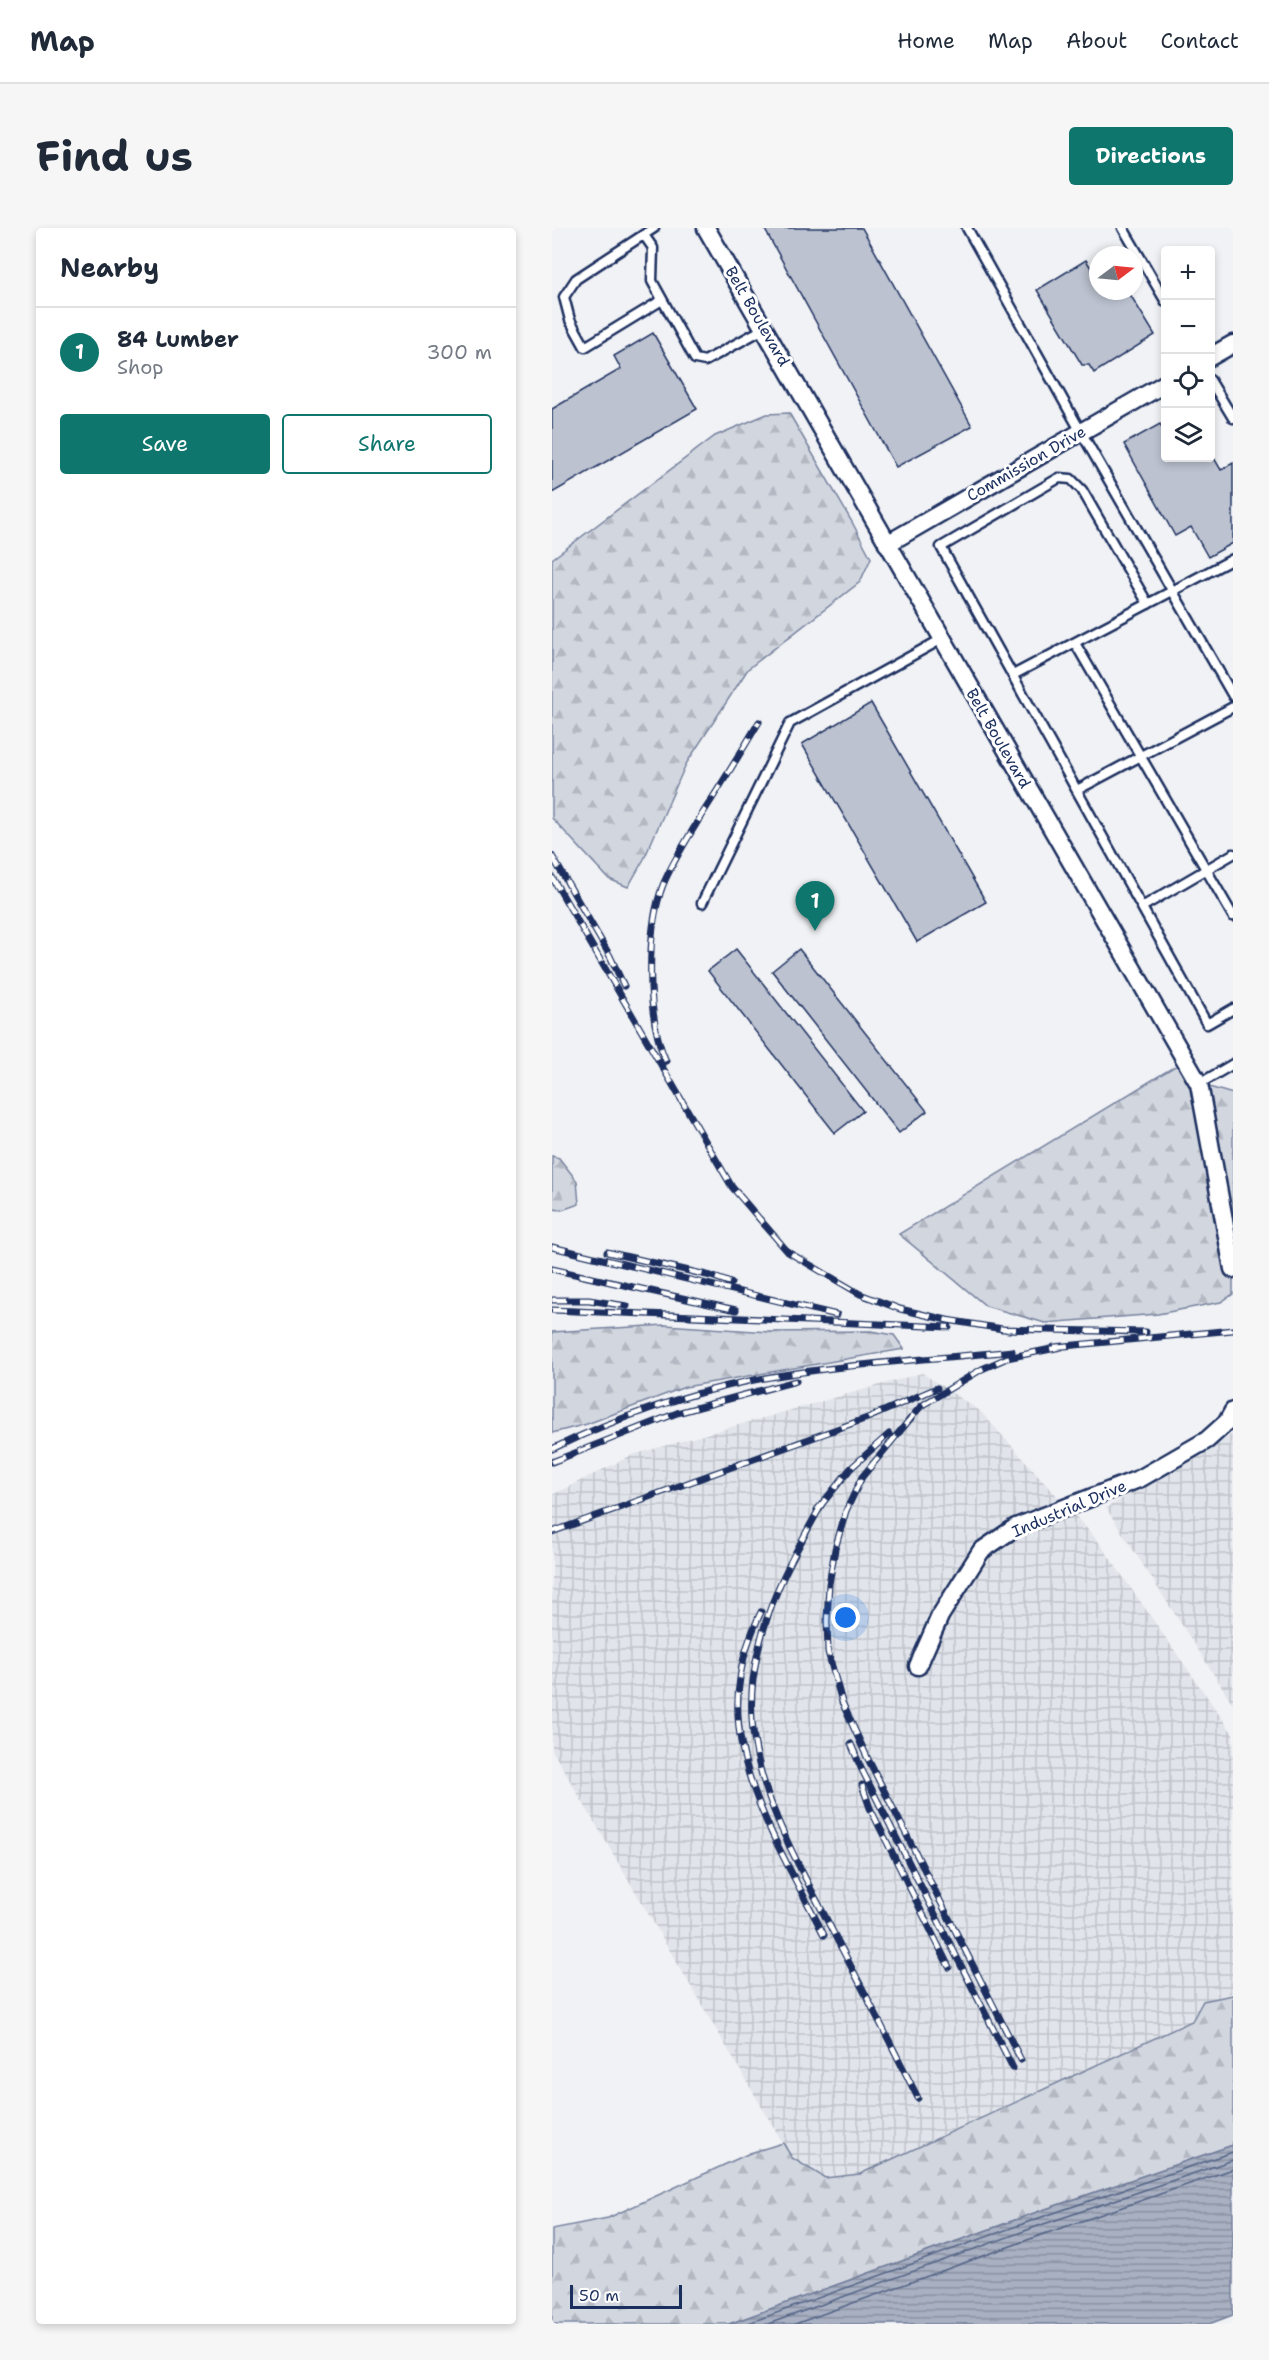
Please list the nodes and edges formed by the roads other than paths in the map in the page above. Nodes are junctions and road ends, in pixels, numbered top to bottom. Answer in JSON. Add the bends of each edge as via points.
{"nodes":[{"id":1,"x":654,"y":228,"type":"edge"},
{"id":2,"x":706,"y":228,"type":"edge"},
{"id":3,"x":967,"y":228,"type":"edge"},
{"id":4,"x":1123,"y":228,"type":"edge"},
{"id":5,"x":644,"y":235,"type":"junction"},
{"id":6,"x":662,"y":300,"type":"junction"},
{"id":7,"x":1165,"y":300,"type":"edge"},
{"id":8,"x":765,"y":328,"type":"junction"},
{"id":9,"x":1233,"y":344,"type":"edge"},
{"id":10,"x":1215,"y":354,"type":"edge"},
{"id":11,"x":1161,"y":386,"type":"edge"},
{"id":12,"x":1215,"y":388,"type":"edge"},
{"id":13,"x":1233,"y":418,"type":"edge"},
{"id":14,"x":1081,"y":432,"type":"junction"},
{"id":15,"x":887,"y":544,"type":"junction"},
{"id":16,"x":1233,"y":559,"type":"edge"},
{"id":17,"x":1173,"y":591,"type":"junction"},
{"id":18,"x":1148,"y":604,"type":"junction"},
{"id":19,"x":942,"y":639,"type":"junction"},
{"id":20,"x":1075,"y":643,"type":"junction"},
{"id":21,"x":1013,"y":675,"type":"junction"},
{"id":22,"x":1233,"y":696,"type":"edge"},
{"id":23,"x":1233,"y":707,"type":"edge"},
{"id":24,"x":1140,"y":756,"type":"junction"},
{"id":25,"x":1077,"y":790,"type":"junction"},
{"id":26,"x":1233,"y":854,"type":"edge"},
{"id":27,"x":1206,"y":870,"type":"junction"},
{"id":28,"x":702,"y":903,"type":"dead end"},
{"id":29,"x":1142,"y":907,"type":"junction"},
{"id":30,"x":1233,"y":916,"type":"edge"},
{"id":31,"x":1233,"y":1009,"type":"edge"},
{"id":32,"x":1233,"y":1064,"type":"edge"},
{"id":33,"x":1199,"y":1084,"type":"junction"},
{"id":34,"x":1233,"y":1267,"type":"edge"},
{"id":35,"x":1233,"y":1411,"type":"edge"},
{"id":36,"x":918,"y":1666,"type":"dead end"}],
"edges":[{"from":1,"to":5,"type":"lane"},
{"from":2,"to":8,"type":"street","name":"Belt Boulevard"},
{"from":3,"to":14,"type":"lane"},
{"from":4,"to":7,"type":"lane"},
{"from":5,"to":6,"type":"lane","via":[[653,248],[652,281]]},
{"from":5,"to":6,"type":"lane","via":[[576,279],[564,297],[570,320],[585,348]]},
{"from":6,"to":8,"type":"lane","via":[[695,359],[705,361]]},
{"from":8,"to":15,"type":"street","name":"Belt Boulevard"},
{"from":9,"to":10,"type":"street"},
{"from":11,"to":14,"type":"street","name":"Commission Drive"},
{"from":12,"to":13,"type":"lane"},
{"from":14,"to":15,"type":"street","name":"Commission Drive"},
{"from":14,"to":17,"type":"lane"},
{"from":15,"to":19,"type":"street","name":"Belt Boulevard"},
{"from":16,"to":17,"type":"lane"},
{"from":17,"to":18,"type":"lane"},
{"from":17,"to":22,"type":"lane"},
{"from":18,"to":20,"type":"lane"},
{"from":18,"to":21,"type":"lane","via":[[1083,490],[1071,479],[1059,478],[941,547]]},
{"from":19,"to":28,"type":"lane","via":[[790,723]]},
{"from":19,"to":33,"type":"street","name":"Belt Boulevard"},
{"from":20,"to":21,"type":"lane"},
{"from":20,"to":24,"type":"lane"},
{"from":21,"to":25,"type":"lane"},
{"from":23,"to":24,"type":"lane"},
{"from":24,"to":25,"type":"lane"},
{"from":24,"to":27,"type":"lane"},
{"from":25,"to":29,"type":"lane"},
{"from":26,"to":27,"type":"lane"},
{"from":27,"to":29,"type":"lane"},
{"from":27,"to":30,"type":"lane"},
{"from":29,"to":31,"type":"lane","via":[[1207,1024]]},
{"from":32,"to":33,"type":"lane"},
{"from":33,"to":34,"type":"street","name":"Belt Boulevard"},
{"from":35,"to":36,"type":"street","name":"Industrial Drive","via":[[1207,1440],[1141,1478],[1016,1527],[981,1551],[940,1616]]}]}
